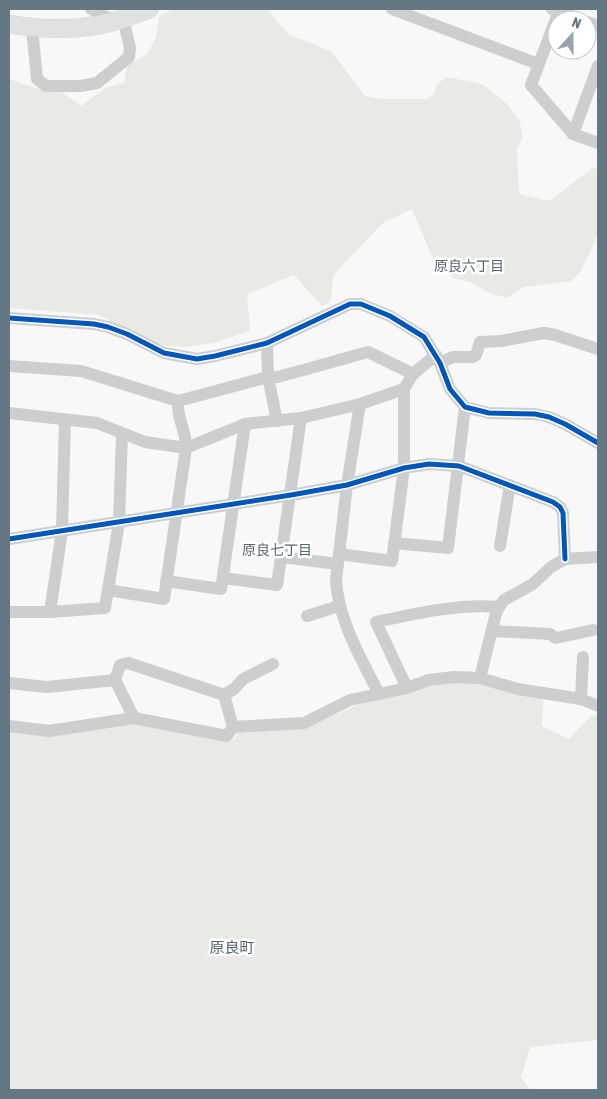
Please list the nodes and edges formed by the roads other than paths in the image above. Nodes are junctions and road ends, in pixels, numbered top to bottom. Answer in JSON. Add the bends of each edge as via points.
{"nodes":[{"id":1,"x":91,"y":9,"type":"edge"},
{"id":2,"x":149,"y":9,"type":"edge"},
{"id":3,"x":392,"y":9,"type":"edge"},
{"id":4,"x":118,"y":20,"type":"junction"},
{"id":5,"x":9,"y":24,"type":"edge"},
{"id":6,"x":32,"y":28,"type":"junction"},
{"id":7,"x":547,"y":37,"type":"edge"},
{"id":8,"x":538,"y":64,"type":"junction"},
{"id":9,"x":598,"y":66,"type":"edge"},
{"id":10,"x":573,"y":134,"type":"junction"},
{"id":11,"x":598,"y":143,"type":"edge"},
{"id":12,"x":9,"y":318,"type":"edge"},
{"id":13,"x":267,"y":343,"type":"junction"},
{"id":14,"x":598,"y":349,"type":"edge"},
{"id":15,"x":438,"y":359,"type":"junction"},
{"id":16,"x":9,"y":366,"type":"edge"},
{"id":17,"x":413,"y":374,"type":"junction"},
{"id":18,"x":268,"y":377,"type":"junction"},
{"id":19,"x":404,"y":389,"type":"junction"},
{"id":20,"x":178,"y":401,"type":"junction"},
{"id":21,"x":360,"y":404,"type":"junction"},
{"id":22,"x":465,"y":407,"type":"junction"},
{"id":23,"x":9,"y":413,"type":"edge"},
{"id":24,"x":301,"y":418,"type":"junction"},
{"id":25,"x":65,"y":420,"type":"junction"},
{"id":26,"x":277,"y":421,"type":"junction"},
{"id":27,"x":245,"y":424,"type":"junction"},
{"id":28,"x":122,"y":434,"type":"junction"},
{"id":29,"x":598,"y":443,"type":"edge"},
{"id":30,"x":186,"y":448,"type":"junction"},
{"id":31,"x":459,"y":466,"type":"junction"},
{"id":32,"x":404,"y":468,"type":"junction"},
{"id":33,"x":347,"y":485,"type":"junction"},
{"id":34,"x":510,"y":485,"type":"junction"},
{"id":35,"x":291,"y":495,"type":"junction"},
{"id":36,"x":233,"y":504,"type":"junction"},
{"id":37,"x":176,"y":513,"type":"junction"},
{"id":38,"x":119,"y":523,"type":"junction"},
{"id":39,"x":62,"y":531,"type":"junction"},
{"id":40,"x":9,"y":539,"type":"edge"},
{"id":41,"x":394,"y":543,"type":"junction"},
{"id":42,"x":500,"y":546,"type":"dead end"},
{"id":43,"x":282,"y":557,"type":"junction"},
{"id":44,"x":598,"y":557,"type":"edge"},
{"id":45,"x":338,"y":559,"type":"junction"},
{"id":46,"x":565,"y":559,"type":"junction"},
{"id":47,"x":223,"y":578,"type":"junction"},
{"id":48,"x":166,"y":581,"type":"junction"},
{"id":49,"x":108,"y":590,"type":"junction"},
{"id":50,"x":339,"y":606,"type":"junction"},
{"id":51,"x":499,"y":607,"type":"junction"},
{"id":52,"x":9,"y":612,"type":"edge"},
{"id":53,"x":50,"y":612,"type":"junction"},
{"id":54,"x":308,"y":616,"type":"dead end"},
{"id":55,"x":593,"y":630,"type":"dead end"},
{"id":56,"x":492,"y":631,"type":"junction"},
{"id":57,"x":583,"y":657,"type":"dead end"},
{"id":58,"x":272,"y":664,"type":"dead end"},
{"id":59,"x":480,"y":678,"type":"junction"},
{"id":60,"x":115,"y":680,"type":"junction"},
{"id":61,"x":9,"y":683,"type":"edge"},
{"id":62,"x":407,"y":688,"type":"junction"},
{"id":63,"x":379,"y":694,"type":"junction"},
{"id":64,"x":224,"y":695,"type":"junction"},
{"id":65,"x":581,"y":699,"type":"junction"},
{"id":66,"x":598,"y":706,"type":"edge"},
{"id":67,"x":134,"y":718,"type":"junction"},
{"id":68,"x":9,"y":726,"type":"edge"},
{"id":69,"x":233,"y":727,"type":"junction"}],
"edges":[{"from":1,"to":4,"type":"street"},
{"from":2,"to":4,"type":"street"},
{"from":3,"to":8,"type":"street"},
{"from":4,"to":6,"type":"street","via":[[93,26]]},
{"from":4,"to":6,"type":"street","via":[[130,48],[129,57],[96,83],[81,86],[46,86],[37,78]]},
{"from":5,"to":6,"type":"street"},
{"from":7,"to":8,"type":"street"},
{"from":8,"to":10,"type":"street","via":[[531,85]]},
{"from":9,"to":10,"type":"street"},
{"from":10,"to":11,"type":"street"},
{"from":12,"to":13,"type":"street","via":[[108,327],[164,353],[197,359]]},
{"from":13,"to":15,"type":"street","via":[[350,304],[361,304],[390,316],[424,337]]},
{"from":13,"to":18,"type":"street"},
{"from":14,"to":15,"type":"street","via":[[538,333],[480,342],[473,357]]},
{"from":15,"to":17,"type":"street"},
{"from":15,"to":22,"type":"street","via":[[450,389]]},
{"from":16,"to":20,"type":"street","via":[[81,371]]},
{"from":17,"to":18,"type":"street","via":[[368,352]]},
{"from":17,"to":19,"type":"street"},
{"from":18,"to":20,"type":"street"},
{"from":18,"to":26,"type":"street"},
{"from":19,"to":21,"type":"street"},
{"from":19,"to":32,"type":"street"},
{"from":20,"to":30,"type":"street"},
{"from":21,"to":24,"type":"street"},
{"from":21,"to":33,"type":"street"},
{"from":22,"to":29,"type":"street","via":[[489,413],[549,417]]},
{"from":22,"to":31,"type":"street"},
{"from":23,"to":25,"type":"street"},
{"from":24,"to":26,"type":"street"},
{"from":24,"to":35,"type":"street"},
{"from":25,"to":28,"type":"street","via":[[97,423]]},
{"from":25,"to":39,"type":"street"},
{"from":26,"to":27,"type":"street"},
{"from":27,"to":30,"type":"street"},
{"from":27,"to":36,"type":"street"},
{"from":28,"to":30,"type":"street","via":[[145,442]]},
{"from":28,"to":38,"type":"street"},
{"from":30,"to":37,"type":"street"},
{"from":31,"to":32,"type":"street","via":[[429,464]]},
{"from":31,"to":34,"type":"street"},
{"from":31,"to":41,"type":"street","via":[[448,548]]},
{"from":32,"to":33,"type":"street"},
{"from":32,"to":41,"type":"street"},
{"from":33,"to":35,"type":"street"},
{"from":33,"to":45,"type":"street"},
{"from":34,"to":42,"type":"street"},
{"from":34,"to":46,"type":"street","via":[[560,507]]},
{"from":35,"to":36,"type":"street"},
{"from":35,"to":43,"type":"street"},
{"from":36,"to":37,"type":"street"},
{"from":36,"to":47,"type":"street"},
{"from":37,"to":38,"type":"street"},
{"from":37,"to":48,"type":"street"},
{"from":38,"to":39,"type":"street"},
{"from":38,"to":49,"type":"street"},
{"from":39,"to":40,"type":"street"},
{"from":39,"to":53,"type":"street"},
{"from":41,"to":45,"type":"street","via":[[392,561]]},
{"from":43,"to":45,"type":"street"},
{"from":43,"to":47,"type":"street","via":[[278,585]]},
{"from":44,"to":46,"type":"street"},
{"from":45,"to":50,"type":"street"},
{"from":46,"to":51,"type":"street","via":[[533,584],[504,600]]},
{"from":47,"to":48,"type":"street","via":[[221,589]]},
{"from":48,"to":49,"type":"street","via":[[164,600]]},
{"from":49,"to":53,"type":"street","via":[[105,608]]},
{"from":50,"to":54,"type":"street"},
{"from":50,"to":63,"type":"street","via":[[349,635]]},
{"from":51,"to":56,"type":"street"},
{"from":51,"to":62,"type":"street","via":[[439,610],[376,622]]},
{"from":52,"to":53,"type":"street"},
{"from":55,"to":56,"type":"street","via":[[556,638],[550,634]]},
{"from":56,"to":59,"type":"street"},
{"from":57,"to":65,"type":"street"},
{"from":58,"to":64,"type":"street","via":[[244,679]]},
{"from":59,"to":62,"type":"street","via":[[429,680]]},
{"from":59,"to":65,"type":"street","via":[[518,689]]},
{"from":60,"to":61,"type":"street","via":[[48,687]]},
{"from":60,"to":64,"type":"street","via":[[120,665],[128,663]]},
{"from":60,"to":67,"type":"street"},
{"from":62,"to":63,"type":"street"},
{"from":63,"to":69,"type":"street","via":[[350,700],[304,723]]},
{"from":64,"to":69,"type":"street"},
{"from":65,"to":66,"type":"street"},
{"from":67,"to":68,"type":"street","via":[[49,731]]},
{"from":67,"to":69,"type":"street","via":[[227,736]]}]}
